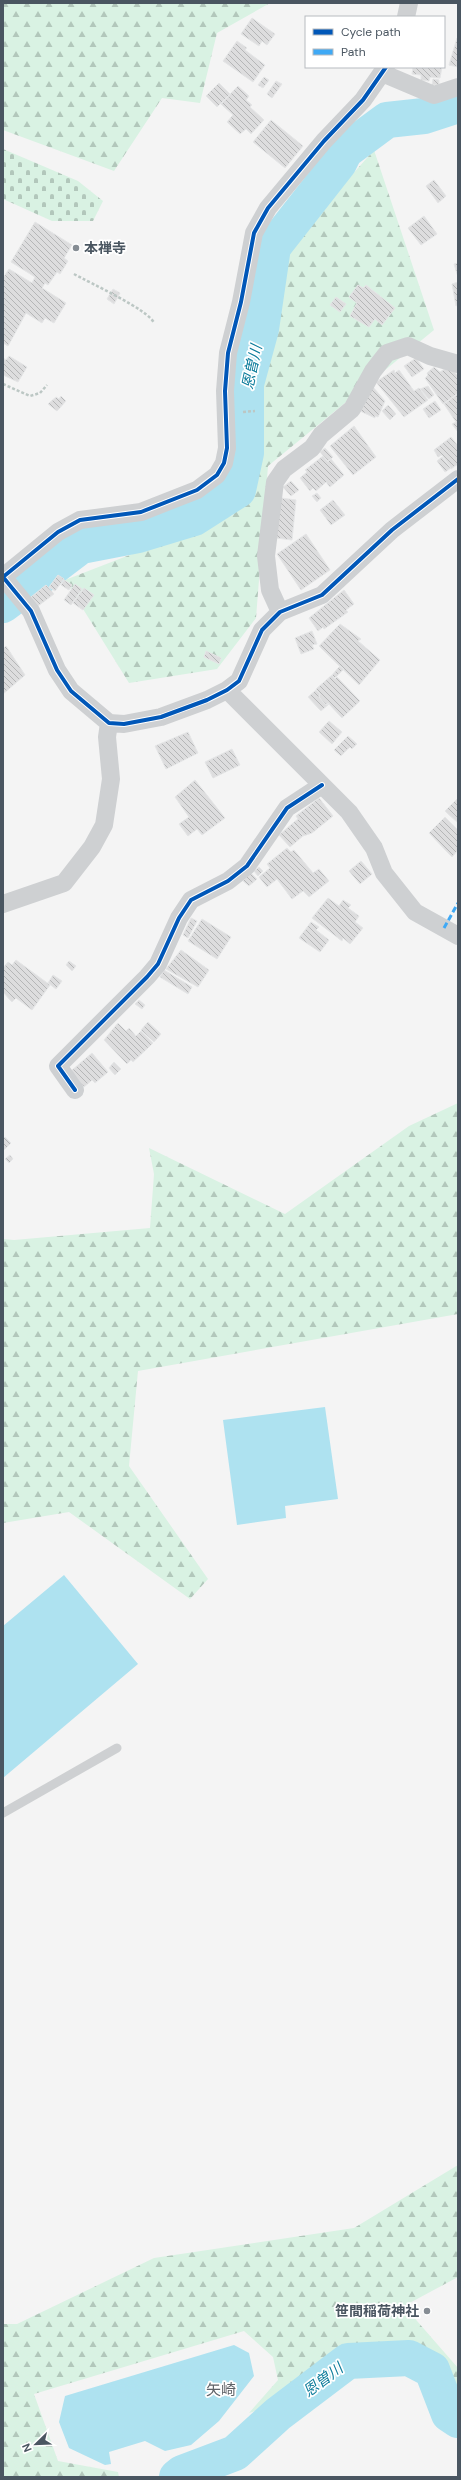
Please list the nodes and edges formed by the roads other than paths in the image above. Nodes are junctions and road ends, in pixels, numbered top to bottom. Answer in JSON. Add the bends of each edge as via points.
{"nodes":[{"id":1,"x":409,"y":3,"type":"edge"},
{"id":2,"x":406,"y":16,"type":"edge"},
{"id":3,"x":384,"y":70,"type":"edge"},
{"id":4,"x":458,"y":87,"type":"edge"},
{"id":5,"x":458,"y":364,"type":"edge"},
{"id":6,"x":458,"y":479,"type":"edge"},
{"id":7,"x":5,"y":579,"type":"edge"},
{"id":8,"x":280,"y":612,"type":"junction"},
{"id":9,"x":227,"y":690,"type":"junction"},
{"id":10,"x":109,"y":723,"type":"junction"},
{"id":11,"x":322,"y":785,"type":"junction"},
{"id":12,"x":3,"y":904,"type":"edge"},
{"id":13,"x":458,"y":936,"type":"edge"},
{"id":14,"x":76,"y":1090,"type":"dead end"},
{"id":15,"x":117,"y":1748,"type":"dead end"},
{"id":16,"x":3,"y":1813,"type":"edge"}],
"edges":[{"from":1,"to":2,"type":"street"},
{"from":3,"to":4,"type":"street","via":[[434,95]]},
{"from":3,"to":7,"type":"street","via":[[363,100],[324,141],[268,208],[254,233],[228,353],[225,391],[227,448],[224,463],[217,475],[197,490],[141,512],[80,520],[58,532]]},
{"from":5,"to":8,"type":"street","via":[[408,346],[387,353],[373,371],[352,409],[321,435],[312,448],[284,469],[275,482],[266,556],[270,590]]},
{"from":6,"to":8,"type":"street","via":[[392,530],[322,595]]},
{"from":7,"to":10,"type":"street","via":[[31,611],[57,670],[71,691]]},
{"from":8,"to":9,"type":"street","via":[[262,630],[239,681]]},
{"from":9,"to":10,"type":"street","via":[[161,717],[124,724]]},
{"from":9,"to":11,"type":"street"},
{"from":10,"to":12,"type":"street","via":[[107,737],[111,779],[104,825],[92,847],[64,883]]},
{"from":11,"to":13,"type":"street","via":[[350,812],[374,848],[384,873],[415,912]]},
{"from":11,"to":14,"type":"street","via":[[287,808],[247,866],[228,881],[191,900],[179,918],[158,964],[58,1066]]},
{"from":15,"to":16,"type":"lane"}]}
